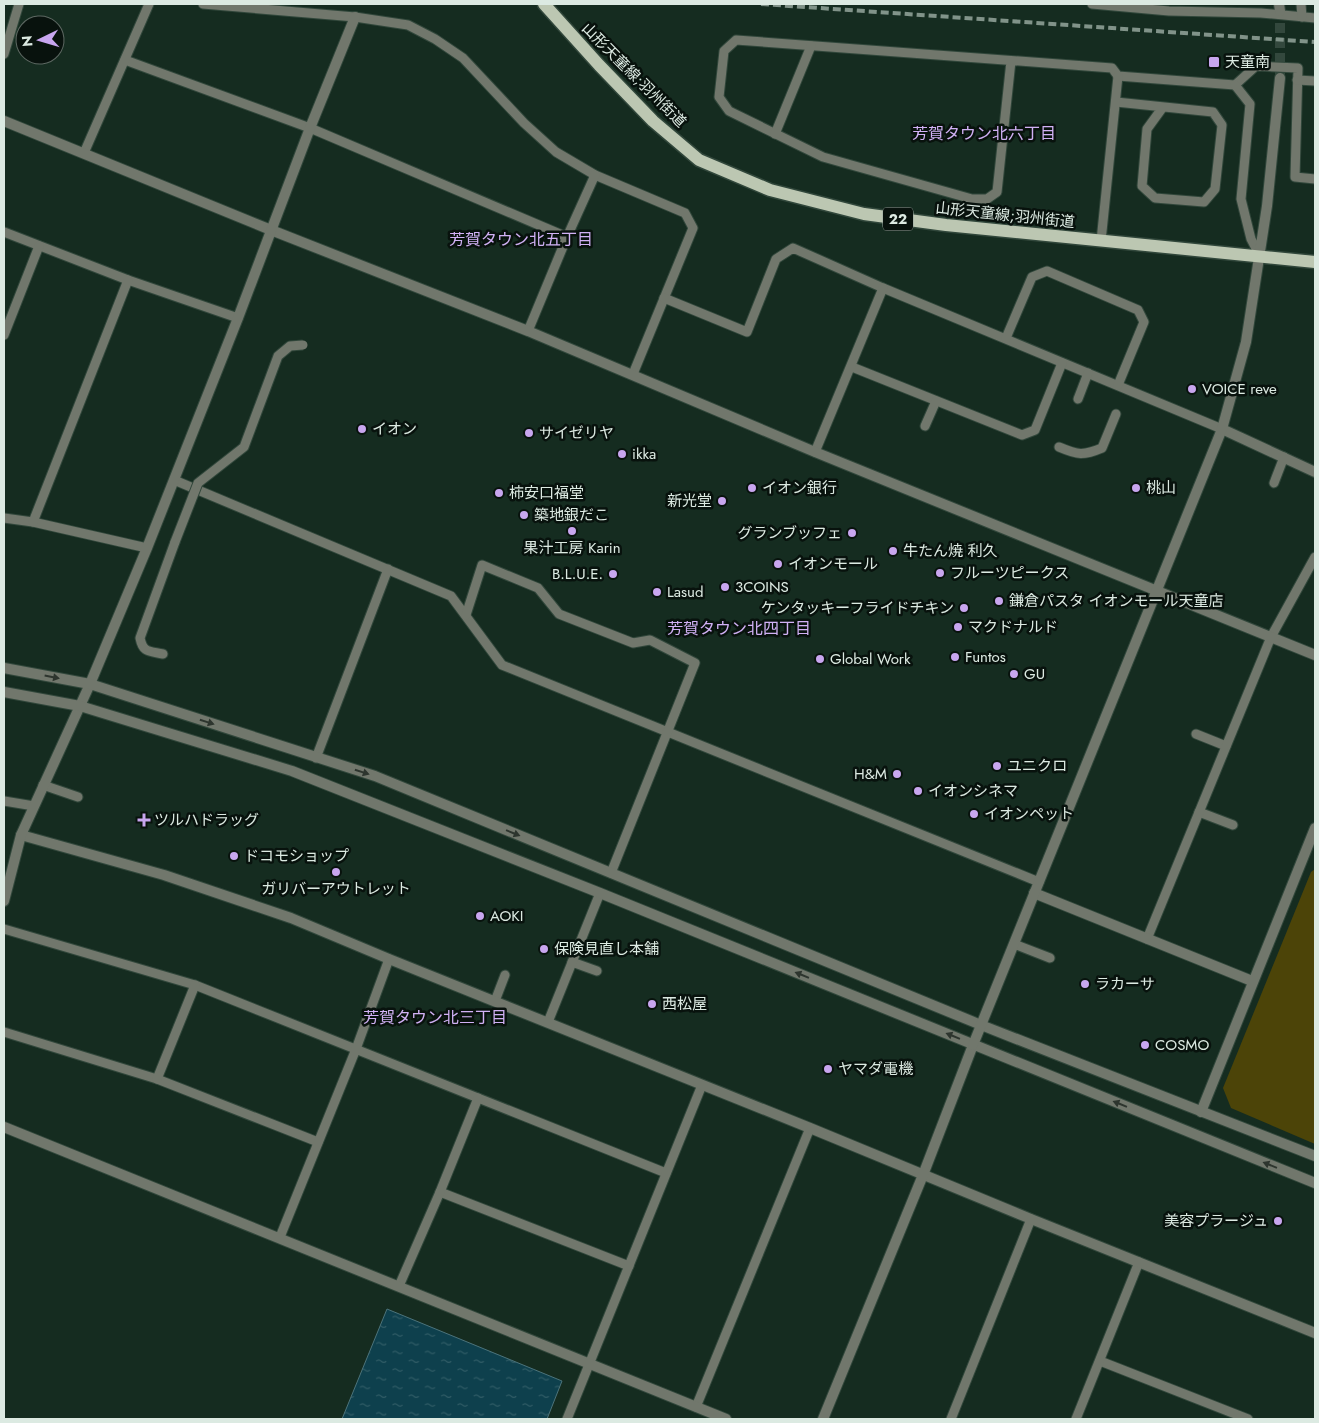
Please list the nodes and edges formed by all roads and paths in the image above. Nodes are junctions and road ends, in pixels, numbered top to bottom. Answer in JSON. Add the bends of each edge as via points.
{"nodes":[{"id":1,"x":19,"y":4,"type":"edge"},
{"id":2,"x":149,"y":4,"type":"edge"},
{"id":3,"x":203,"y":4,"type":"edge"},
{"id":4,"x":1092,"y":4,"type":"edge"},
{"id":5,"x":1301,"y":4,"type":"edge"},
{"id":6,"x":1169,"y":7,"type":"edge"},
{"id":7,"x":548,"y":8,"type":"edge"},
{"id":8,"x":1260,"y":8,"type":"edge"},
{"id":9,"x":355,"y":17,"type":"junction"},
{"id":10,"x":1302,"y":17,"type":"junction"},
{"id":11,"x":1315,"y":18,"type":"edge"},
{"id":12,"x":811,"y":46,"type":"junction"},
{"id":13,"x":4,"y":54,"type":"edge"},
{"id":14,"x":125,"y":60,"type":"junction"},
{"id":15,"x":1011,"y":61,"type":"junction"},
{"id":16,"x":1118,"y":76,"type":"junction"},
{"id":17,"x":1280,"y":78,"type":"tunnel mouth"},
{"id":18,"x":1297,"y":80,"type":"junction"},
{"id":19,"x":1315,"y":81,"type":"edge"},
{"id":20,"x":1234,"y":85,"type":"junction"},
{"id":21,"x":1116,"y":102,"type":"junction"},
{"id":22,"x":1162,"y":107,"type":"junction"},
{"id":23,"x":4,"y":121,"type":"edge"},
{"id":24,"x":310,"y":128,"type":"junction"},
{"id":25,"x":775,"y":134,"type":"junction"},
{"id":26,"x":84,"y":153,"type":"junction"},
{"id":27,"x":595,"y":176,"type":"junction"},
{"id":28,"x":1315,"y":179,"type":"edge"},
{"id":29,"x":271,"y":230,"type":"junction"},
{"id":30,"x":4,"y":232,"type":"edge"},
{"id":31,"x":566,"y":237,"type":"junction"},
{"id":32,"x":1101,"y":241,"type":"junction"},
{"id":33,"x":40,"y":246,"type":"junction"},
{"id":34,"x":1260,"y":256,"type":"junction"},
{"id":35,"x":1315,"y":262,"type":"edge"},
{"id":36,"x":128,"y":280,"type":"junction"},
{"id":37,"x":884,"y":288,"type":"junction"},
{"id":38,"x":664,"y":298,"type":"junction"},
{"id":39,"x":238,"y":318,"type":"junction"},
{"id":40,"x":528,"y":331,"type":"junction"},
{"id":41,"x":4,"y":335,"type":"edge"},
{"id":42,"x":1006,"y":338,"type":"junction"},
{"id":43,"x":303,"y":345,"type":"dead end"},
{"id":44,"x":1062,"y":363,"type":"junction"},
{"id":45,"x":852,"y":367,"type":"junction"},
{"id":46,"x":1088,"y":373,"type":"junction"},
{"id":47,"x":633,"y":374,"type":"junction"},
{"id":48,"x":1118,"y":385,"type":"junction"},
{"id":49,"x":1078,"y":399,"type":"dead end"},
{"id":50,"x":936,"y":401,"type":"junction"},
{"id":51,"x":1116,"y":414,"type":"dead end"},
{"id":52,"x":925,"y":426,"type":"dead end"},
{"id":53,"x":1222,"y":429,"type":"junction"},
{"id":54,"x":1059,"y":447,"type":"dead end"},
{"id":55,"x":815,"y":452,"type":"junction"},
{"id":56,"x":1284,"y":457,"type":"junction"},
{"id":57,"x":1315,"y":472,"type":"edge"},
{"id":58,"x":174,"y":480,"type":"junction"},
{"id":59,"x":1274,"y":483,"type":"dead end"},
{"id":60,"x":4,"y":518,"type":"edge"},
{"id":61,"x":33,"y":522,"type":"junction"},
{"id":62,"x":147,"y":548,"type":"junction"},
{"id":63,"x":1315,"y":557,"type":"edge"},
{"id":64,"x":388,"y":569,"type":"junction"},
{"id":65,"x":1158,"y":590,"type":"junction"},
{"id":66,"x":466,"y":615,"type":"junction"},
{"id":67,"x":1271,"y":637,"type":"junction"},
{"id":68,"x":163,"y":654,"type":"dead end"},
{"id":69,"x":1315,"y":655,"type":"edge"},
{"id":70,"x":4,"y":668,"type":"edge"},
{"id":71,"x":90,"y":684,"type":"junction"},
{"id":72,"x":4,"y":692,"type":"edge"},
{"id":73,"x":80,"y":706,"type":"junction"},
{"id":74,"x":667,"y":731,"type":"junction"},
{"id":75,"x":1196,"y":734,"type":"dead end"},
{"id":76,"x":1226,"y":746,"type":"junction"},
{"id":77,"x":316,"y":758,"type":"junction"},
{"id":78,"x":43,"y":785,"type":"junction"},
{"id":79,"x":78,"y":797,"type":"dead end"},
{"id":80,"x":4,"y":802,"type":"edge"},
{"id":81,"x":34,"y":806,"type":"junction"},
{"id":82,"x":1199,"y":812,"type":"junction"},
{"id":83,"x":1233,"y":826,"type":"dead end"},
{"id":84,"x":1315,"y":828,"type":"edge"},
{"id":85,"x":21,"y":835,"type":"junction"},
{"id":86,"x":611,"y":873,"type":"junction"},
{"id":87,"x":1039,"y":882,"type":"junction"},
{"id":88,"x":600,"y":892,"type":"junction"},
{"id":89,"x":1034,"y":893,"type":"junction"},
{"id":90,"x":4,"y":898,"type":"edge"},
{"id":91,"x":4,"y":929,"type":"edge"},
{"id":92,"x":1147,"y":938,"type":"junction"},
{"id":93,"x":1014,"y":944,"type":"junction"},
{"id":94,"x":1050,"y":958,"type":"dead end"},
{"id":95,"x":390,"y":959,"type":"junction"},
{"id":96,"x":572,"y":962,"type":"junction"},
{"id":97,"x":597,"y":972,"type":"dead end"},
{"id":98,"x":505,"y":975,"type":"dead end"},
{"id":99,"x":1252,"y":982,"type":"junction"},
{"id":100,"x":194,"y":985,"type":"junction"},
{"id":101,"x":495,"y":1002,"type":"junction"},
{"id":102,"x":548,"y":1022,"type":"junction"},
{"id":103,"x":981,"y":1025,"type":"junction"},
{"id":104,"x":4,"y":1032,"type":"edge"},
{"id":105,"x":974,"y":1044,"type":"junction"},
{"id":106,"x":356,"y":1049,"type":"junction"},
{"id":107,"x":157,"y":1079,"type":"junction"},
{"id":108,"x":702,"y":1085,"type":"junction"},
{"id":109,"x":478,"y":1098,"type":"junction"},
{"id":110,"x":1201,"y":1112,"type":"junction"},
{"id":111,"x":4,"y":1127,"type":"edge"},
{"id":112,"x":810,"y":1128,"type":"junction"},
{"id":113,"x":318,"y":1142,"type":"junction"},
{"id":114,"x":1315,"y":1156,"type":"edge"},
{"id":115,"x":666,"y":1173,"type":"junction"},
{"id":116,"x":923,"y":1175,"type":"junction"},
{"id":117,"x":1315,"y":1183,"type":"edge"},
{"id":118,"x":440,"y":1192,"type":"junction"},
{"id":119,"x":1031,"y":1219,"type":"junction"},
{"id":120,"x":280,"y":1237,"type":"junction"},
{"id":121,"x":1139,"y":1262,"type":"junction"},
{"id":122,"x":629,"y":1266,"type":"junction"},
{"id":123,"x":399,"y":1286,"type":"junction"},
{"id":124,"x":1315,"y":1333,"type":"edge"},
{"id":125,"x":1100,"y":1361,"type":"junction"},
{"id":126,"x":590,"y":1364,"type":"junction"},
{"id":127,"x":696,"y":1407,"type":"junction"},
{"id":128,"x":567,"y":1419,"type":"edge"},
{"id":129,"x":726,"y":1419,"type":"edge"},
{"id":130,"x":823,"y":1419,"type":"edge"},
{"id":131,"x":951,"y":1419,"type":"edge"},
{"id":132,"x":1076,"y":1419,"type":"edge"},
{"id":133,"x":1248,"y":1419,"type":"edge"}],
"edges":[{"from":1,"to":13,"type":"lane"},
{"from":2,"to":14,"type":"lane"},
{"from":3,"to":9,"type":"lane"},
{"from":4,"to":6,"type":"lane"},
{"from":5,"to":10,"type":"lane"},
{"from":6,"to":8,"type":"lane"},
{"from":7,"to":32,"type":"main road","name":"山形天童線;羽州街道","number":"22","via":[[653,121],[699,160],[770,190],[864,214]]},
{"from":8,"to":10,"type":"lane"},
{"from":9,"to":24,"type":"street"},
{"from":9,"to":27,"type":"lane","via":[[408,26],[435,39],[463,58],[524,124],[556,152]]},
{"from":10,"to":11,"type":"lane"},
{"from":12,"to":15,"type":"lane"},
{"from":12,"to":25,"type":"lane"},
{"from":12,"to":25,"type":"lane","via":[[736,40],[724,51],[719,96],[729,112]]},
{"from":14,"to":24,"type":"lane"},
{"from":14,"to":26,"type":"lane"},
{"from":15,"to":16,"type":"lane","via":[[1112,68]]},
{"from":15,"to":25,"type":"lane","via":[[997,192],[987,199],[972,199],[823,157]]},
{"from":16,"to":20,"type":"lane"},
{"from":16,"to":21,"type":"lane"},
{"from":17,"to":34,"type":"street"},
{"from":18,"to":19,"type":"lane"},
{"from":18,"to":20,"type":"lane","via":[[1298,68],[1256,66]]},
{"from":18,"to":28,"type":"lane","via":[[1295,177]]},
{"from":20,"to":34,"type":"lane","via":[[1250,104],[1241,199],[1251,239]]},
{"from":21,"to":22,"type":"lane"},
{"from":21,"to":32,"type":"lane"},
{"from":22,"to":22,"type":"lane","via":[[1213,112],[1222,125],[1215,189],[1204,202],[1155,198],[1142,186],[1147,129]]},
{"from":23,"to":26,"type":"street"},
{"from":24,"to":29,"type":"street"},
{"from":24,"to":31,"type":"lane"},
{"from":26,"to":29,"type":"street"},
{"from":27,"to":31,"type":"lane"},
{"from":27,"to":38,"type":"lane","via":[[685,213],[693,228]]},
{"from":29,"to":39,"type":"street"},
{"from":29,"to":40,"type":"street"},
{"from":30,"to":33,"type":"lane"},
{"from":31,"to":40,"type":"lane"},
{"from":32,"to":34,"type":"main road","name":"山形天童線;羽州街道","number":"22"},
{"from":33,"to":36,"type":"lane"},
{"from":33,"to":41,"type":"lane"},
{"from":34,"to":35,"type":"main road","name":"山形天童線;羽州街道","number":"22"},
{"from":34,"to":53,"type":"street","via":[[1246,342]]},
{"from":36,"to":39,"type":"lane"},
{"from":36,"to":61,"type":"lane"},
{"from":37,"to":38,"type":"lane","via":[[793,248],[776,259],[746,332]]},
{"from":37,"to":42,"type":"lane"},
{"from":37,"to":45,"type":"lane"},
{"from":38,"to":47,"type":"lane"},
{"from":39,"to":58,"type":"street"},
{"from":40,"to":47,"type":"street"},
{"from":42,"to":44,"type":"lane"},
{"from":42,"to":48,"type":"lane","via":[[1032,277],[1047,271],[1138,310],[1144,322]]},
{"from":43,"to":68,"type":"lane","bridge":true,"via":[[290,346],[278,356],[244,447],[198,483],[140,638],[146,651]]},
{"from":44,"to":46,"type":"lane"},
{"from":44,"to":50,"type":"lane","via":[[1035,430],[1022,435]]},
{"from":45,"to":50,"type":"lane"},
{"from":45,"to":55,"type":"lane"},
{"from":46,"to":48,"type":"lane"},
{"from":46,"to":49,"type":"lane"},
{"from":47,"to":55,"type":"street"},
{"from":48,"to":53,"type":"lane"},
{"from":50,"to":52,"type":"lane"},
{"from":51,"to":54,"type":"lane","via":[[1102,448],[1076,454]]},
{"from":53,"to":56,"type":"street"},
{"from":53,"to":65,"type":"street"},
{"from":55,"to":65,"type":"street"},
{"from":56,"to":57,"type":"street"},
{"from":56,"to":59,"type":"lane"},
{"from":58,"to":62,"type":"street"},
{"from":58,"to":64,"type":"lane"},
{"from":60,"to":61,"type":"lane"},
{"from":61,"to":62,"type":"lane"},
{"from":62,"to":71,"type":"street"},
{"from":63,"to":67,"type":"lane"},
{"from":64,"to":66,"type":"lane","via":[[451,596]]},
{"from":64,"to":77,"type":"lane"},
{"from":65,"to":67,"type":"street"},
{"from":65,"to":87,"type":"street"},
{"from":66,"to":74,"type":"lane","via":[[502,665]]},
{"from":66,"to":74,"type":"lane","via":[[482,565],[538,588],[559,614],[633,643],[650,640],[695,663]]},
{"from":67,"to":69,"type":"street"},
{"from":67,"to":76,"type":"lane"},
{"from":70,"to":71,"type":"street","one_way":true},
{"from":71,"to":73,"type":"street"},
{"from":71,"to":77,"type":"street","one_way":true},
{"from":72,"to":73,"type":"street"},
{"from":73,"to":78,"type":"street"},
{"from":73,"to":88,"type":"street","via":[[292,771]]},
{"from":74,"to":86,"type":"lane"},
{"from":74,"to":87,"type":"lane"},
{"from":75,"to":76,"type":"lane"},
{"from":76,"to":82,"type":"lane"},
{"from":77,"to":86,"type":"street","one_way":true,"via":[[375,776]]},
{"from":78,"to":79,"type":"lane"},
{"from":78,"to":81,"type":"street"},
{"from":80,"to":81,"type":"lane"},
{"from":81,"to":85,"type":"street"},
{"from":82,"to":83,"type":"lane"},
{"from":82,"to":92,"type":"lane"},
{"from":84,"to":99,"type":"street"},
{"from":85,"to":90,"type":"street"},
{"from":85,"to":95,"type":"street","via":[[173,878],[291,918]]},
{"from":86,"to":103,"type":"street"},
{"from":87,"to":89,"type":"street"},
{"from":88,"to":96,"type":"lane"},
{"from":105,"to":88,"type":"street","one_way":true},
{"from":89,"to":92,"type":"street"},
{"from":89,"to":93,"type":"street"},
{"from":91,"to":100,"type":"lane"},
{"from":92,"to":99,"type":"street"},
{"from":93,"to":94,"type":"lane"},
{"from":93,"to":103,"type":"street"},
{"from":95,"to":101,"type":"street"},
{"from":95,"to":106,"type":"lane"},
{"from":96,"to":97,"type":"lane"},
{"from":96,"to":102,"type":"lane"},
{"from":98,"to":101,"type":"lane"},
{"from":99,"to":110,"type":"street"},
{"from":100,"to":106,"type":"lane"},
{"from":100,"to":107,"type":"lane"},
{"from":101,"to":102,"type":"street"},
{"from":102,"to":108,"type":"street"},
{"from":103,"to":105,"type":"street"},
{"from":103,"to":110,"type":"street"},
{"from":104,"to":107,"type":"lane"},
{"from":105,"to":116,"type":"street"},
{"from":117,"to":105,"type":"street","one_way":true},
{"from":106,"to":109,"type":"lane"},
{"from":106,"to":113,"type":"lane"},
{"from":107,"to":113,"type":"lane"},
{"from":108,"to":112,"type":"street"},
{"from":108,"to":115,"type":"lane"},
{"from":109,"to":115,"type":"lane"},
{"from":109,"to":118,"type":"lane"},
{"from":110,"to":114,"type":"street"},
{"from":111,"to":120,"type":"street"},
{"from":112,"to":116,"type":"street"},
{"from":112,"to":127,"type":"lane"},
{"from":113,"to":120,"type":"lane"},
{"from":115,"to":122,"type":"lane"},
{"from":116,"to":119,"type":"street"},
{"from":116,"to":130,"type":"street"},
{"from":118,"to":122,"type":"lane"},
{"from":118,"to":123,"type":"lane"},
{"from":119,"to":121,"type":"street"},
{"from":119,"to":131,"type":"lane"},
{"from":120,"to":123,"type":"street"},
{"from":121,"to":124,"type":"street"},
{"from":121,"to":125,"type":"lane"},
{"from":122,"to":126,"type":"lane"},
{"from":123,"to":126,"type":"street"},
{"from":125,"to":132,"type":"lane"},
{"from":125,"to":133,"type":"lane"},
{"from":126,"to":127,"type":"street"},
{"from":126,"to":128,"type":"lane"},
{"from":127,"to":129,"type":"street"}]}
